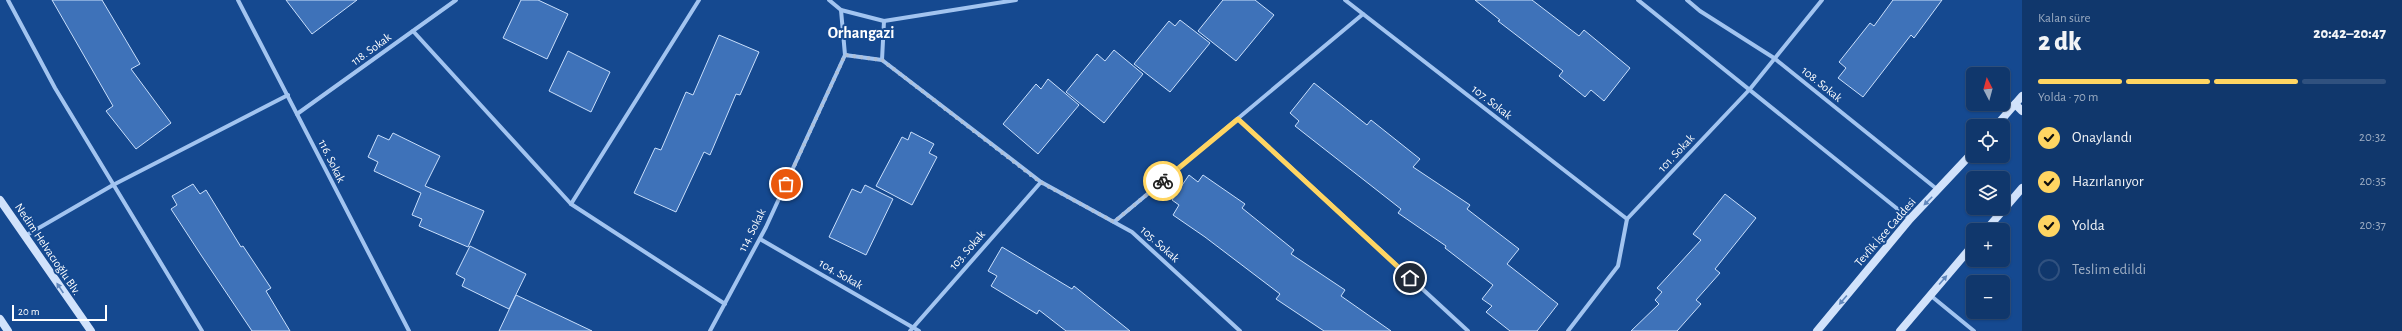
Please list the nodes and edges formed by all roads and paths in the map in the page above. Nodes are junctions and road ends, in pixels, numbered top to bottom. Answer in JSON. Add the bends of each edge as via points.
{"nodes":[{"id":1,"x":8,"y":0,"type":"edge"},
{"id":2,"x":238,"y":0,"type":"edge"},
{"id":3,"x":456,"y":0,"type":"edge"},
{"id":4,"x":699,"y":0,"type":"edge"},
{"id":5,"x":829,"y":0,"type":"edge"},
{"id":6,"x":1016,"y":0,"type":"edge"},
{"id":7,"x":1345,"y":0,"type":"edge"},
{"id":8,"x":1638,"y":0,"type":"edge"},
{"id":9,"x":1687,"y":0,"type":"edge"},
{"id":10,"x":1822,"y":0,"type":"edge"},
{"id":11,"x":841,"y":10,"type":"junction"},
{"id":12,"x":1363,"y":14,"type":"junction"},
{"id":13,"x":884,"y":21,"type":"junction"},
{"id":14,"x":413,"y":31,"type":"junction"},
{"id":15,"x":845,"y":55,"type":"junction"},
{"id":16,"x":1774,"y":58,"type":"junction"},
{"id":17,"x":882,"y":60,"type":"junction"},
{"id":18,"x":1750,"y":89,"type":"junction"},
{"id":19,"x":288,"y":95,"type":"junction"},
{"id":20,"x":2022,"y":96,"type":"edge"},
{"id":21,"x":2015,"y":104,"type":"junction"},
{"id":22,"x":2022,"y":111,"type":"edge"},
{"id":23,"x":298,"y":114,"type":"junction"},
{"id":24,"x":1238,"y":119,"type":"junction"},
{"id":25,"x":2002,"y":119,"type":"edge"},
{"id":26,"x":1966,"y":160,"type":"edge"},
{"id":27,"x":1040,"y":182,"type":"junction"},
{"id":28,"x":113,"y":185,"type":"junction"},
{"id":29,"x":2022,"y":188,"type":"edge"},
{"id":30,"x":1939,"y":191,"type":"junction"},
{"id":31,"x":0,"y":200,"type":"edge"},
{"id":32,"x":571,"y":204,"type":"junction"},
{"id":33,"x":1627,"y":219,"type":"junction"},
{"id":34,"x":1910,"y":219,"type":"junction"},
{"id":35,"x":1114,"y":222,"type":"junction"},
{"id":36,"x":1992,"y":223,"type":"edge"},
{"id":37,"x":24,"y":236,"type":"junction"},
{"id":38,"x":760,"y":239,"type":"junction"},
{"id":39,"x":1966,"y":253,"type":"edge"},
{"id":40,"x":1930,"y":294,"type":"junction"},
{"id":41,"x":725,"y":304,"type":"junction"},
{"id":42,"x":0,"y":320,"type":"edge"},
{"id":43,"x":913,"y":326,"type":"junction"},
{"id":44,"x":8,"y":331,"type":"edge"},
{"id":45,"x":91,"y":331,"type":"edge"},
{"id":46,"x":202,"y":331,"type":"edge"},
{"id":47,"x":409,"y":331,"type":"edge"},
{"id":48,"x":710,"y":331,"type":"edge"},
{"id":49,"x":910,"y":331,"type":"edge"},
{"id":50,"x":919,"y":331,"type":"edge"},
{"id":51,"x":1240,"y":331,"type":"edge"},
{"id":52,"x":1468,"y":331,"type":"edge"},
{"id":53,"x":1568,"y":331,"type":"edge"},
{"id":54,"x":1817,"y":331,"type":"edge"},
{"id":55,"x":1900,"y":331,"type":"edge"},
{"id":56,"x":1974,"y":331,"type":"edge"}],
"edges":[{"from":1,"to":28,"type":"street","via":[[55,88]]},
{"from":2,"to":19,"type":"street","name":"116. Sokak"},
{"from":3,"to":14,"type":"street","name":"118. Sokak"},
{"from":4,"to":32,"type":"street"},
{"from":5,"to":11,"type":"street"},
{"from":6,"to":13,"type":"street"},
{"from":7,"to":12,"type":"street","name":"107. Sokak"},
{"from":8,"to":18,"type":"street"},
{"from":9,"to":16,"type":"street","name":"108. Sokak"},
{"from":10,"to":16,"type":"street","name":"101. Sokak"},
{"from":11,"to":13,"type":"street"},
{"from":11,"to":15,"type":"street","name":"114. Sokak"},
{"from":12,"to":24,"type":"street"},
{"from":12,"to":33,"type":"street","name":"107. Sokak"},
{"from":13,"to":17,"type":"street"},
{"from":14,"to":23,"type":"street","name":"118. Sokak"},
{"from":14,"to":32,"type":"street"},
{"from":15,"to":17,"type":"street"},
{"from":15,"to":38,"type":"street","name":"114. Sokak"},
{"from":16,"to":18,"type":"street","name":"101. Sokak"},
{"from":16,"to":30,"type":"street","name":"108. Sokak"},
{"from":17,"to":27,"type":"street","name":"105. Sokak"},
{"from":18,"to":33,"type":"street","name":"101. Sokak"},
{"from":18,"to":34,"type":"street"},
{"from":19,"to":23,"type":"street","name":"116. Sokak"},
{"from":19,"to":28,"type":"street"},
{"from":20,"to":21,"type":"main road"},
{"from":21,"to":22,"type":"main road"},
{"from":21,"to":25,"type":"main road"},
{"from":23,"to":47,"type":"street","name":"116. Sokak","via":[[360,240]]},
{"from":24,"to":35,"type":"street"},
{"from":24,"to":52,"type":"street"},
{"from":26,"to":30,"type":"main road","name":"Tevfik İşce Caddesi"},
{"from":27,"to":35,"type":"street","name":"105. Sokak"},
{"from":27,"to":43,"type":"street","name":"103. Sokak"},
{"from":28,"to":37,"type":"street"},
{"from":28,"to":46,"type":"street"},
{"from":29,"to":36,"type":"main road"},
{"from":30,"to":34,"type":"main road","name":"Tevfik İşce Caddesi","one_way":true},
{"from":31,"to":37,"type":"main road","name":"Nedim Helvacıoğlu Blv."},
{"from":32,"to":41,"type":"street"},
{"from":33,"to":53,"type":"street","via":[[1618,266]]},
{"from":34,"to":54,"type":"main road","name":"Tevfik İşce Caddesi","one_way":true},
{"from":35,"to":51,"type":"street","name":"105. Sokak","via":[[1132,232]]},
{"from":45,"to":37,"type":"main road","name":"Nedim Helvacıoğlu Blv.","one_way":true},
{"from":38,"to":41,"type":"street","name":"114. Sokak"},
{"from":38,"to":43,"type":"street","name":"104. Sokak"},
{"from":40,"to":39,"type":"main road","one_way":true},
{"from":40,"to":55,"type":"main road"},
{"from":40,"to":56,"type":"street"},
{"from":41,"to":48,"type":"street","name":"114. Sokak"},
{"from":42,"to":44,"type":"main road"},
{"from":43,"to":49,"type":"street","name":"103. Sokak"},
{"from":43,"to":50,"type":"street","name":"104. Sokak"}]}
